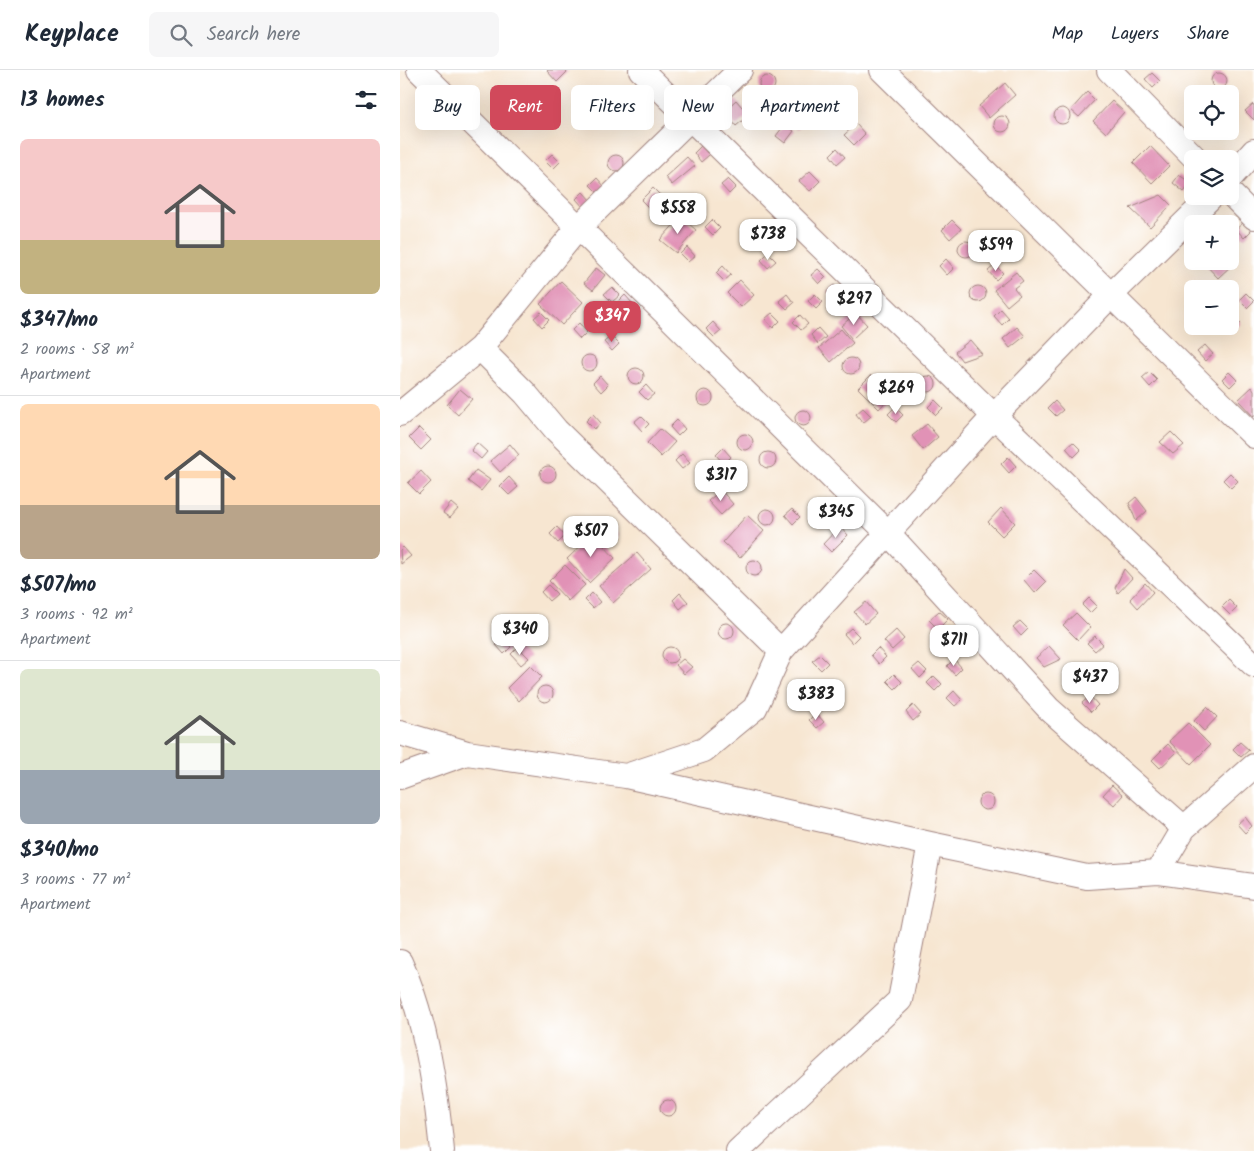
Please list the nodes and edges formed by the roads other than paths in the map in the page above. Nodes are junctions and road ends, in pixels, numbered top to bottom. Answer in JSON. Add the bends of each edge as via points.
{"nodes":[{"id":1,"x":418,"y":70,"type":"edge"},
{"id":2,"x":641,"y":70,"type":"edge"},
{"id":3,"x":740,"y":70,"type":"edge"},
{"id":4,"x":882,"y":70,"type":"edge"},
{"id":5,"x":1109,"y":70,"type":"edge"},
{"id":6,"x":725,"y":85,"type":"edge"},
{"id":7,"x":664,"y":93,"type":"edge"},
{"id":8,"x":681,"y":130,"type":"edge"},
{"id":9,"x":701,"y":130,"type":"edge"},
{"id":10,"x":1187,"y":150,"type":"edge"},
{"id":11,"x":1254,"y":151,"type":"edge"},
{"id":12,"x":1239,"y":168,"type":"edge"},
{"id":13,"x":1239,"y":202,"type":"edge"},
{"id":14,"x":1203,"y":205,"type":"edge"},
{"id":15,"x":1254,"y":217,"type":"edge"},
{"id":16,"x":578,"y":228,"type":"junction"},
{"id":17,"x":1112,"y":294,"type":"junction"},
{"id":18,"x":480,"y":348,"type":"junction"},
{"id":19,"x":400,"y":414,"type":"edge"},
{"id":20,"x":994,"y":416,"type":"junction"},
{"id":21,"x":1254,"y":436,"type":"edge"},
{"id":22,"x":889,"y":534,"type":"junction"},
{"id":23,"x":781,"y":651,"type":"junction"},
{"id":24,"x":1254,"y":666,"type":"edge"},
{"id":25,"x":400,"y":734,"type":"edge"},
{"id":26,"x":467,"y":753,"type":"junction"},
{"id":27,"x":1254,"y":766,"type":"edge"},
{"id":28,"x":626,"y":776,"type":"junction"},
{"id":29,"x":400,"y":778,"type":"edge"},
{"id":30,"x":1184,"y":828,"type":"junction"},
{"id":31,"x":930,"y":844,"type":"junction"},
{"id":32,"x":1158,"y":872,"type":"junction"},
{"id":33,"x":1254,"y":886,"type":"edge"},
{"id":34,"x":400,"y":962,"type":"edge"},
{"id":35,"x":441,"y":1150,"type":"edge"},
{"id":36,"x":738,"y":1151,"type":"edge"}],
"edges":[{"from":1,"to":16,"type":"street"},
{"from":2,"to":7,"type":"street"},
{"from":3,"to":6,"type":"street"},
{"from":4,"to":17,"type":"street"},
{"from":5,"to":10,"type":"street"},
{"from":8,"to":16,"type":"street"},
{"from":9,"to":20,"type":"street"},
{"from":11,"to":12,"type":"street"},
{"from":13,"to":15,"type":"street"},
{"from":14,"to":17,"type":"street"},
{"from":16,"to":18,"type":"street"},
{"from":16,"to":22,"type":"street"},
{"from":17,"to":20,"type":"street"},
{"from":17,"to":21,"type":"street"},
{"from":18,"to":19,"type":"street"},
{"from":18,"to":23,"type":"street","via":[[556,430]]},
{"from":20,"to":22,"type":"street"},
{"from":20,"to":24,"type":"street"},
{"from":22,"to":23,"type":"street"},
{"from":22,"to":30,"type":"street","via":[[1049,709]]},
{"from":23,"to":28,"type":"street","via":[[755,708],[704,750]]},
{"from":25,"to":26,"type":"street"},
{"from":26,"to":28,"type":"street"},
{"from":26,"to":29,"type":"street"},
{"from":27,"to":30,"type":"street"},
{"from":28,"to":31,"type":"street"},
{"from":30,"to":32,"type":"street"},
{"from":31,"to":32,"type":"street","via":[[1087,877]]},
{"from":31,"to":36,"type":"street","via":[[900,1000]]},
{"from":32,"to":33,"type":"street"},
{"from":34,"to":35,"type":"street","via":[[409,982],[427,1052]]}]}
